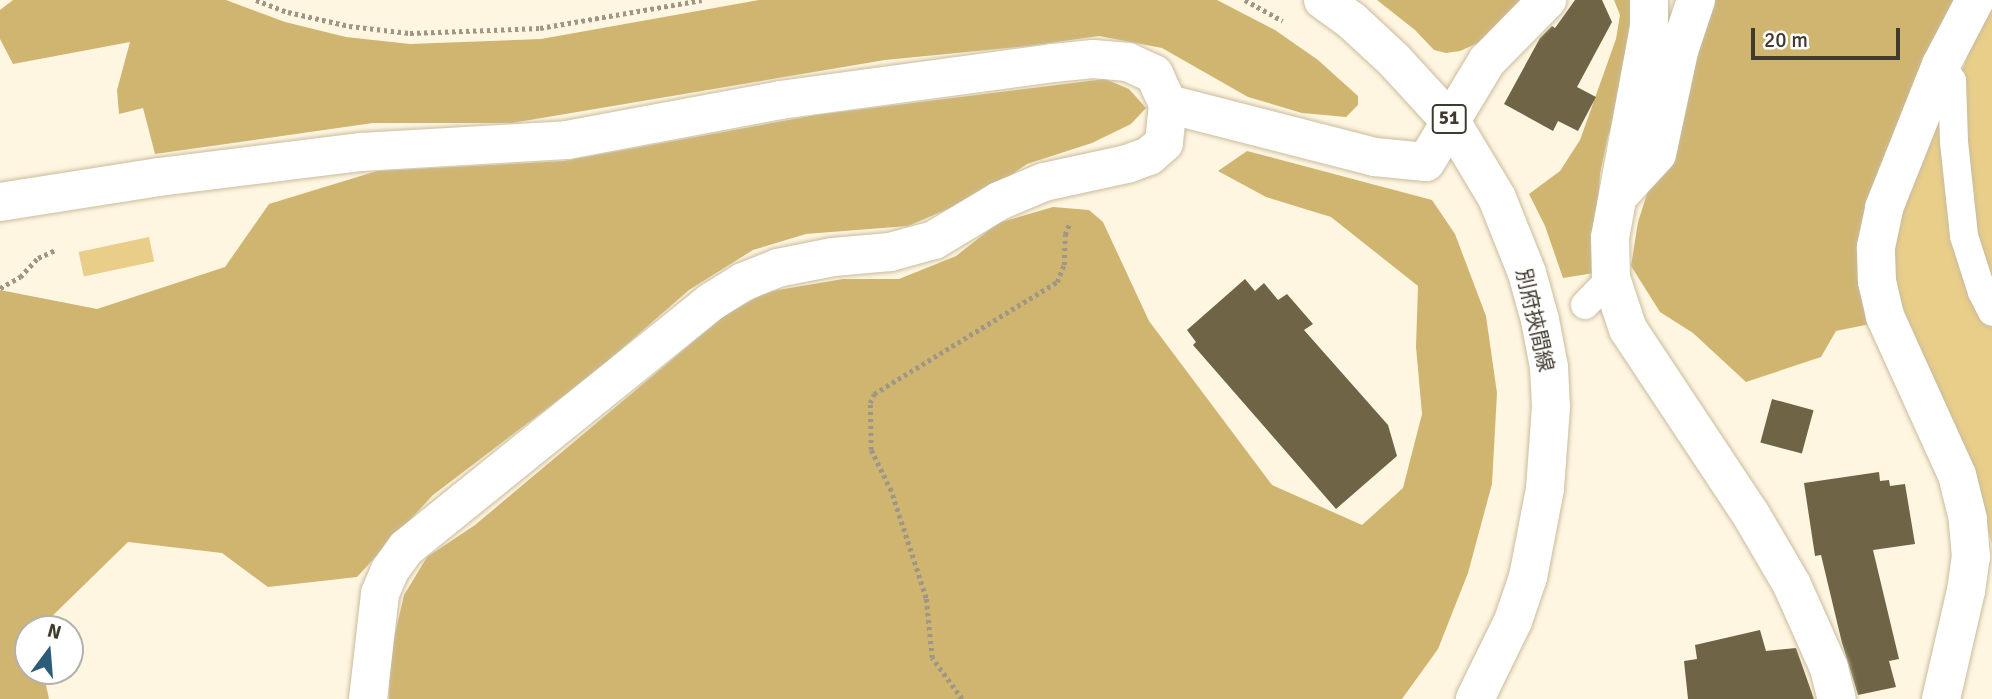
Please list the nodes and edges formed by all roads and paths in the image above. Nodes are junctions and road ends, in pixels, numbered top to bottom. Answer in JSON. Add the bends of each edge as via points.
{"nodes":[{"id":1,"x":257,"y":0,"type":"edge"},
{"id":2,"x":702,"y":0,"type":"edge"},
{"id":3,"x":1323,"y":0,"type":"edge"},
{"id":4,"x":1547,"y":0,"type":"edge"},
{"id":5,"x":1649,"y":0,"type":"edge"},
{"id":6,"x":1696,"y":0,"type":"edge"},
{"id":7,"x":1975,"y":0,"type":"edge"},
{"id":8,"x":1941,"y":65,"type":"junction"},
{"id":9,"x":1168,"y":104,"type":"junction"},
{"id":10,"x":1452,"y":122,"type":"junction"},
{"id":11,"x":1097,"y":171,"type":"junction"},
{"id":12,"x":1620,"y":194,"type":"junction"},
{"id":13,"x":0,"y":202,"type":"edge"},
{"id":14,"x":55,"y":250,"type":"dead end"},
{"id":15,"x":1611,"y":278,"type":"junction"},
{"id":16,"x":0,"y":288,"type":"edge"},
{"id":17,"x":1585,"y":305,"type":"dead end"},
{"id":18,"x":1992,"y":312,"type":"edge"},
{"id":19,"x":368,"y":699,"type":"edge"},
{"id":20,"x":962,"y":699,"type":"edge"},
{"id":21,"x":1475,"y":699,"type":"edge"},
{"id":22,"x":1837,"y":699,"type":"edge"},
{"id":23,"x":1941,"y":699,"type":"edge"}],
"edges":[{"from":1,"to":2,"type":"path","via":[[349,26],[435,33],[540,29]]},
{"from":3,"to":10,"type":"street","name":"別府挾間線","number":"51","via":[[1394,60]]},
{"from":4,"to":10,"type":"street","via":[[1487,61]]},
{"from":5,"to":12,"type":"street","via":[[1649,27]]},
{"from":6,"to":12,"type":"street","via":[[1679,51],[1657,154]]},
{"from":7,"to":8,"type":"street"},
{"from":8,"to":18,"type":"lane","via":[[1952,81],[1964,236]]},
{"from":8,"to":23,"type":"street","via":[[1884,208],[1876,247],[1885,316],[1957,475],[1968,519],[1966,591]]},
{"from":9,"to":10,"type":"street","via":[[1375,157],[1426,162]]},
{"from":9,"to":11,"type":"street","via":[[1164,143],[1149,156]]},
{"from":9,"to":13,"type":"street","via":[[1154,74],[1128,62],[1093,59],[780,100],[567,140],[361,152]]},
{"from":10,"to":21,"type":"street","name":"別府挾間線","number":"51","via":[[1497,198],[1527,273],[1549,367],[1552,407],[1545,489],[1528,577],[1509,631]]},
{"from":11,"to":19,"type":"street","via":[[1032,187],[934,240],[890,252],[779,268],[743,282],[711,302],[406,548],[390,569],[380,594]]},
{"from":11,"to":20,"type":"path","via":[[1089,204],[1072,217],[1065,235],[1064,265],[1057,282],[874,394],[870,403],[871,450],[891,491],[926,598],[932,658]]},
{"from":12,"to":15,"type":"street","via":[[1610,237]]},
{"from":14,"to":16,"type":"path"},
{"from":15,"to":17,"type":"lane"},
{"from":15,"to":22,"type":"street","via":[[1628,329],[1750,513],[1791,585],[1829,668]]}]}
